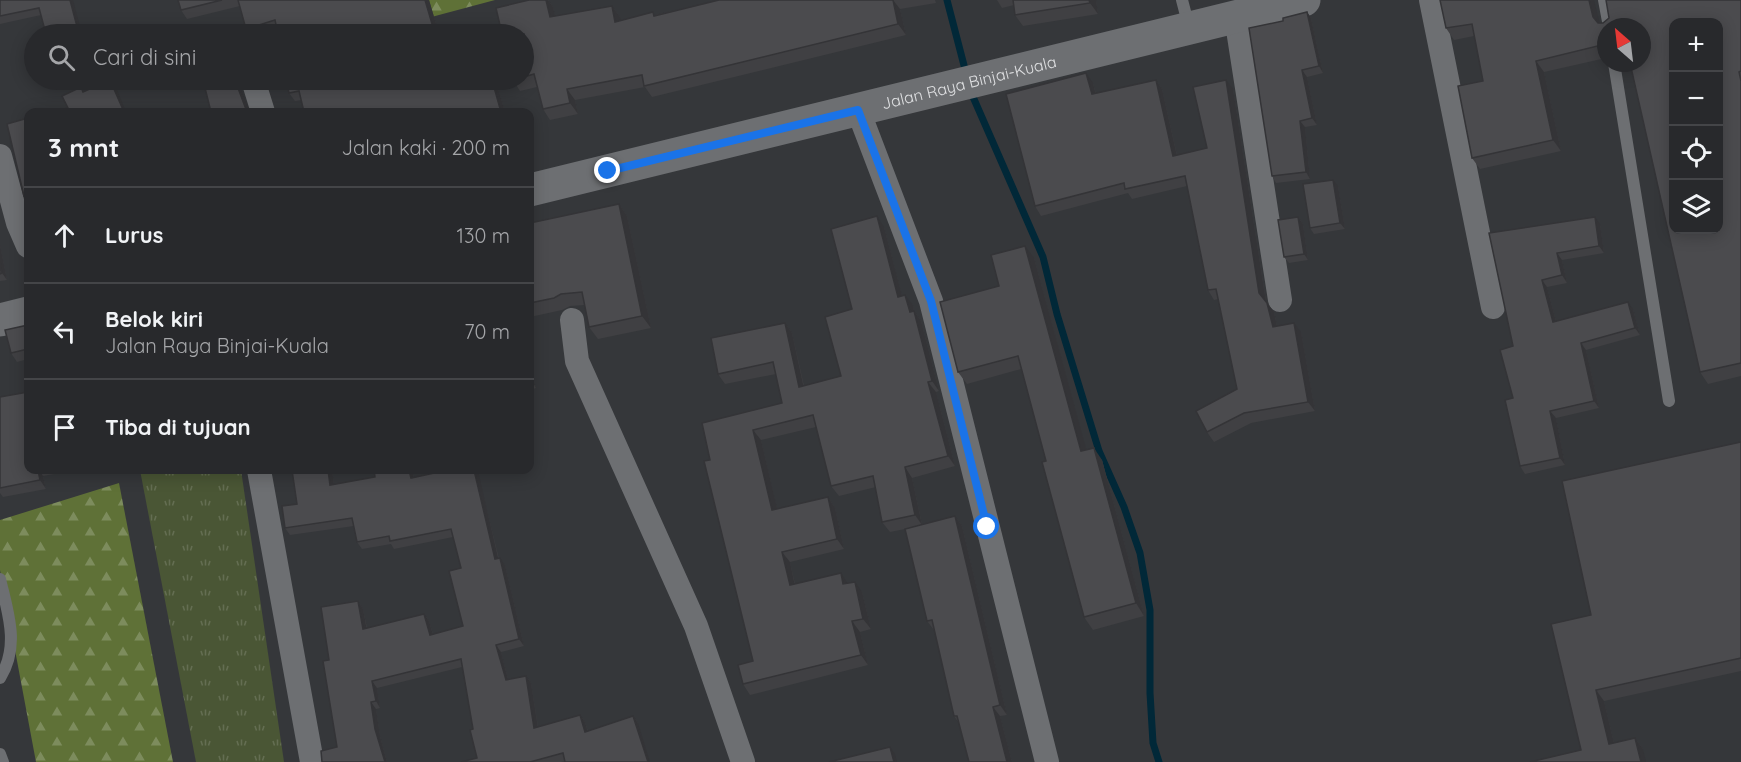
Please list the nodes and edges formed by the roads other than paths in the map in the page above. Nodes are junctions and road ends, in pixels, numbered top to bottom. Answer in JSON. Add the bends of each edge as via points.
{"nodes":[{"id":1,"x":1304,"y":0,"type":"edge"},
{"id":2,"x":1431,"y":0,"type":"edge"},
{"id":3,"x":1604,"y":0,"type":"edge"},
{"id":4,"x":1186,"y":14,"type":"edge"},
{"id":5,"x":1236,"y":17,"type":"junction"},
{"id":6,"x":1607,"y":18,"type":"edge"},
{"id":7,"x":1615,"y":72,"type":"edge"},
{"id":8,"x":256,"y":90,"type":"edge"},
{"id":9,"x":262,"y":108,"type":"edge"},
{"id":10,"x":858,"y":110,"type":"junction"},
{"id":11,"x":0,"y":156,"type":"edge"},
{"id":12,"x":534,"y":189,"type":"edge"},
{"id":13,"x":24,"y":237,"type":"edge"},
{"id":14,"x":1280,"y":300,"type":"dead end"},
{"id":15,"x":1492,"y":307,"type":"dead end"},
{"id":16,"x":24,"y":314,"type":"edge"},
{"id":17,"x":0,"y":320,"type":"edge"},
{"id":18,"x":572,"y":320,"type":"dead end"},
{"id":19,"x":1669,"y":401,"type":"dead end"},
{"id":20,"x":261,"y":474,"type":"edge"},
{"id":21,"x":0,"y":579,"type":"edge"},
{"id":22,"x":0,"y":678,"type":"edge"},
{"id":23,"x":0,"y":753,"type":"edge"},
{"id":24,"x":3,"y":762,"type":"edge"},
{"id":25,"x":312,"y":762,"type":"edge"},
{"id":26,"x":742,"y":762,"type":"edge"},
{"id":27,"x":1047,"y":762,"type":"edge"}],
"edges":[{"from":1,"to":5,"type":"main road","name":"Jalan Raya Binjai-Kuala"},
{"from":2,"to":15,"type":"street"},
{"from":3,"to":6,"type":"lane"},
{"from":4,"to":5,"type":"main road","name":"Jalan Raya Binjai-Kuala"},
{"from":4,"to":10,"type":"main road","name":"Jalan Raya Binjai-Kuala","via":[[988,78]]},
{"from":5,"to":14,"type":"street"},
{"from":7,"to":19,"type":"lane"},
{"from":8,"to":9,"type":"street"},
{"from":10,"to":12,"type":"main road","name":"Jalan Raya Binjai-Kuala"},
{"from":10,"to":27,"type":"street","via":[[931,301]]},
{"from":11,"to":13,"type":"street"},
{"from":16,"to":17,"type":"main road"},
{"from":18,"to":26,"type":"street","via":[[580,369],[696,626]]},
{"from":20,"to":25,"type":"street"},
{"from":21,"to":22,"type":"lane","via":[[12,632],[7,667]]},
{"from":23,"to":24,"type":"lane"}]}
